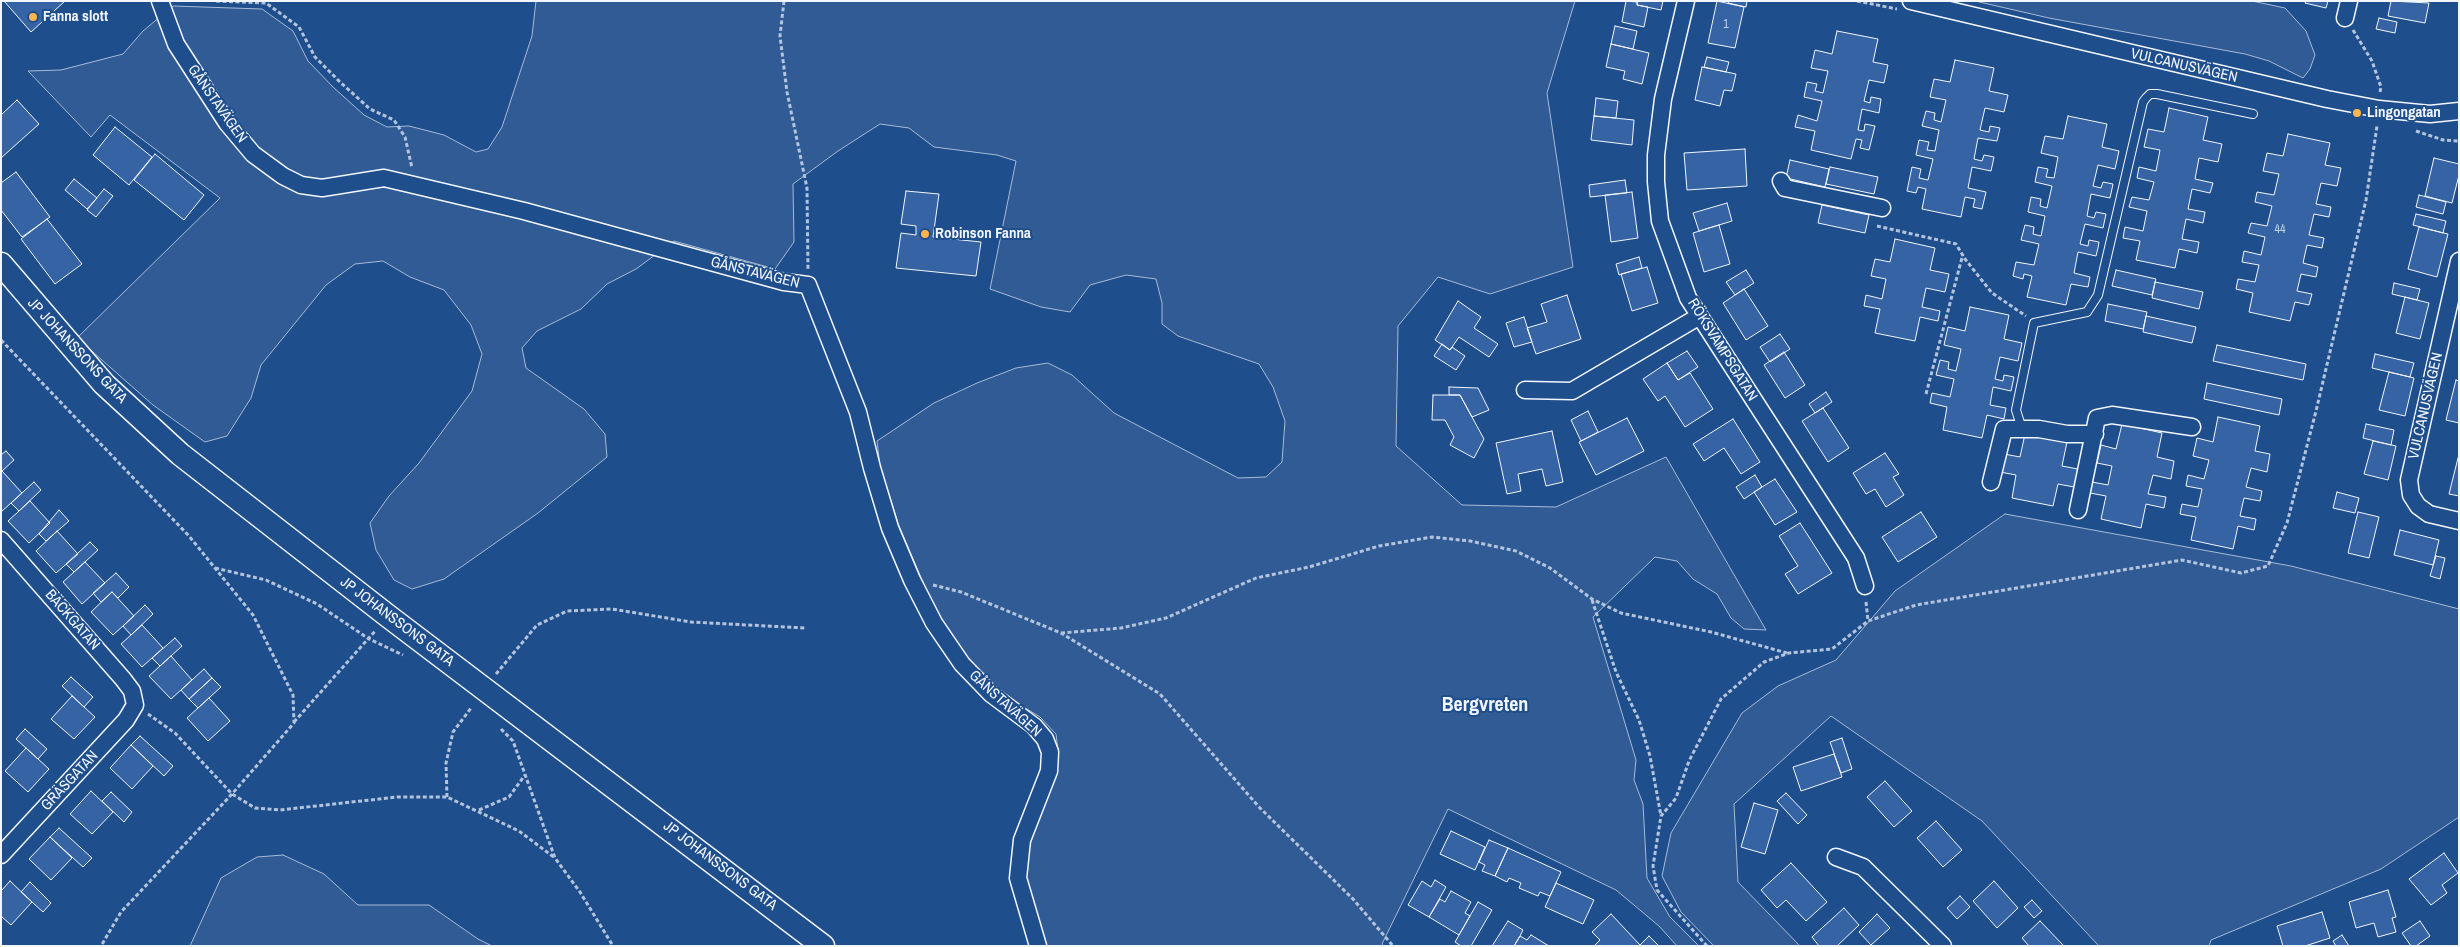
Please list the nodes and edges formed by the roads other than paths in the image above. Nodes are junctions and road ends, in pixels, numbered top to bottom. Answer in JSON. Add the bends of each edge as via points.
{"nodes":[{"id":1,"x":160,"y":1,"type":"edge"},
{"id":2,"x":1686,"y":1,"type":"edge"},
{"id":3,"x":1911,"y":1,"type":"edge"},
{"id":4,"x":2349,"y":1,"type":"edge"},
{"id":5,"x":2346,"y":18,"type":"road end"},
{"id":6,"x":2459,"y":111,"type":"edge"},
{"id":7,"x":2253,"y":114,"type":"dead end"},
{"id":8,"x":1781,"y":180,"type":"dead end"},
{"id":9,"x":1882,"y":208,"type":"dead end"},
{"id":10,"x":2459,"y":261,"type":"edge"},
{"id":11,"x":1,"y":264,"type":"edge"},
{"id":12,"x":1698,"y":317,"type":"junction"},
{"id":13,"x":1525,"y":390,"type":"dead end"},
{"id":14,"x":2192,"y":427,"type":"dead end"},
{"id":15,"x":2022,"y":429,"type":"junction"},
{"id":16,"x":2095,"y":434,"type":"junction"},
{"id":17,"x":1991,"y":482,"type":"dead end"},
{"id":18,"x":2078,"y":510,"type":"dead end"},
{"id":19,"x":2459,"y":521,"type":"edge"},
{"id":20,"x":1,"y":540,"type":"edge"},
{"id":21,"x":1865,"y":586,"type":"dead end"},
{"id":22,"x":135,"y":705,"type":"joint"},
{"id":23,"x":1,"y":855,"type":"edge"},
{"id":24,"x":1836,"y":858,"type":"dead end"},
{"id":25,"x":823,"y":946,"type":"edge"},
{"id":26,"x":1038,"y":946,"type":"edge"},
{"id":27,"x":1943,"y":946,"type":"edge"}],
"edges":[{"from":1,"to":26,"type":"street","name":"GÅNSTAVÄGEN","via":[[176,44],[227,123],[253,154],[301,185],[322,188],[384,178],[524,211],[808,286],[858,412],[890,528],[934,623],[962,664],[991,694],[1034,726],[1045,739],[1050,752],[1049,770],[1022,840],[1018,878]]},
{"from":2,"to":12,"type":"street","name":"RÖKSVAMPSGATAN","via":[[1663,99],[1656,182],[1660,221]]},
{"from":3,"to":6,"type":"street","name":"VULCANUSVÄGEN","via":[[2250,82],[2379,109],[2430,114]]},
{"from":4,"to":5,"type":"street"},
{"from":7,"to":15,"type":"lane","via":[[2157,94],[2146,98],[2098,295],[2088,312],[2034,323],[2016,410]]},
{"from":8,"to":9,"type":"street","via":[[1785,188]]},
{"from":10,"to":19,"type":"street","name":"VULCANUSVÄGEN","via":[[2409,480],[2411,495],[2418,506],[2429,514]]},
{"from":11,"to":25,"type":"street","name":"JP JOHANSSONS GATA","via":[[104,384],[180,454]]},
{"from":12,"to":13,"type":"street","via":[[1572,391]]},
{"from":12,"to":21,"type":"street","name":"RÖKSVAMPSGATAN","via":[[1856,558]]},
{"from":14,"to":16,"type":"street","via":[[2105,416],[2097,418]]},
{"from":15,"to":16,"type":"street"},
{"from":15,"to":17,"type":"street","via":[[2004,429]]},
{"from":16,"to":18,"type":"street"},
{"from":20,"to":22,"type":"street","name":"BÄCKGATAN","via":[[123,679],[132,691]]},
{"from":22,"to":23,"type":"street","name":"GRÄSGATAN","via":[[126,720]]},
{"from":24,"to":27,"type":"street","via":[[1863,867]]}]}
